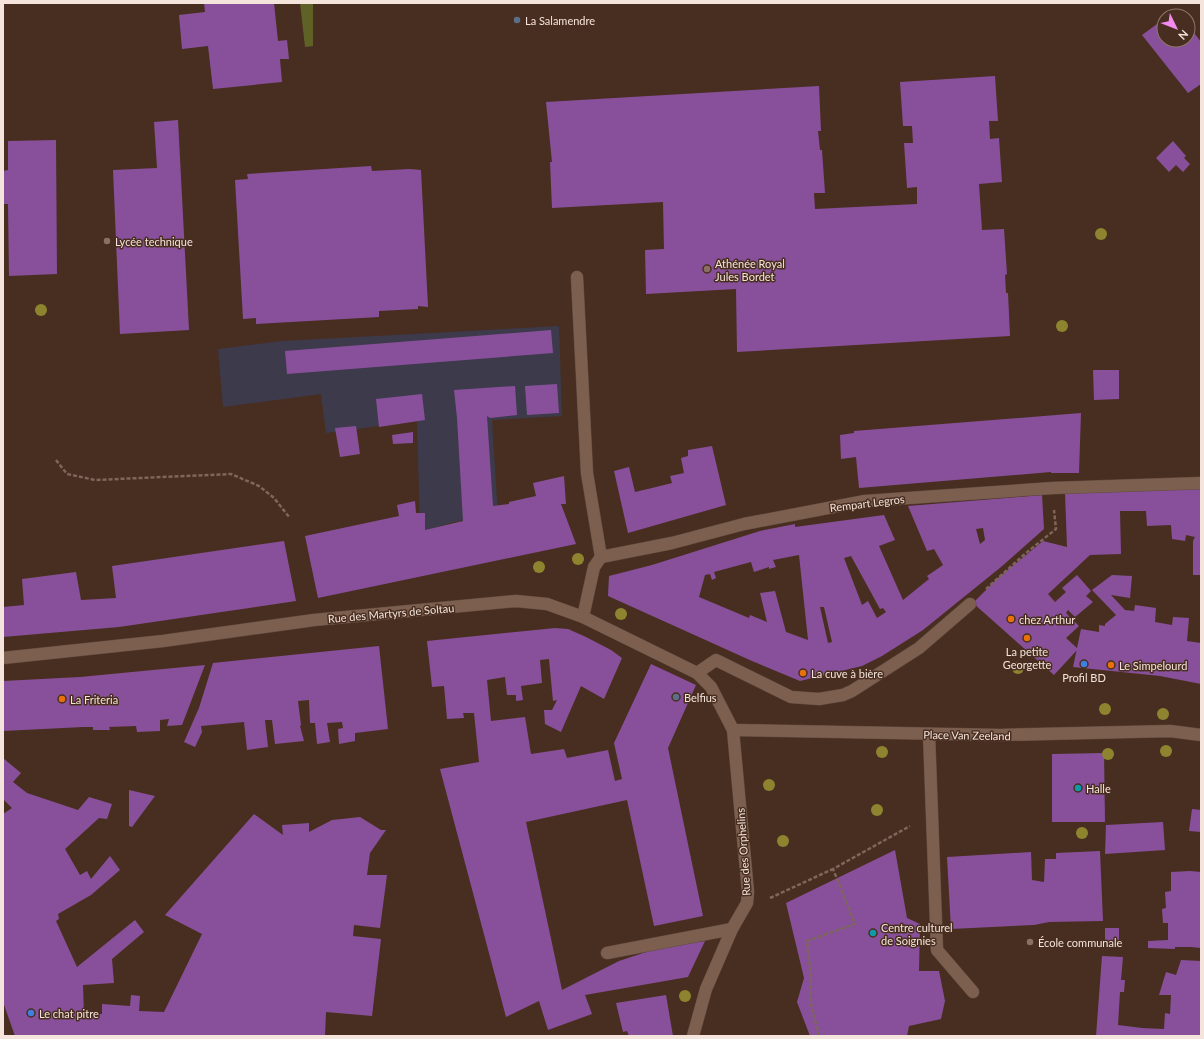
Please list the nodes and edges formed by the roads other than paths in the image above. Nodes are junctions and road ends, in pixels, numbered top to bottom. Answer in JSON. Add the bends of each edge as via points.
{"nodes":[{"id":1,"x":577,"y":277,"type":"dead end"},
{"id":2,"x":1201,"y":483,"type":"edge"},
{"id":3,"x":601,"y":557,"type":"junction"},
{"id":4,"x":970,"y":604,"type":"road end"},
{"id":5,"x":583,"y":617,"type":"junction"},
{"id":6,"x":3,"y":658,"type":"edge"},
{"id":7,"x":697,"y":673,"type":"junction"},
{"id":8,"x":733,"y":730,"type":"junction"},
{"id":9,"x":929,"y":734,"type":"junction"},
{"id":10,"x":1201,"y":735,"type":"edge"},
{"id":11,"x":732,"y":929,"type":"junction"},
{"id":12,"x":607,"y":953,"type":"dead end"},
{"id":13,"x":973,"y":992,"type":"dead end"},
{"id":14,"x":693,"y":1036,"type":"edge"}],
"edges":[{"from":1,"to":3,"type":"street","via":[[587,473]]},
{"from":2,"to":3,"type":"street","name":"Rempart Legros","via":[[1053,488],[865,501],[744,524],[672,543]]},
{"from":3,"to":5,"type":"street","via":[[594,567]]},
{"from":4,"to":7,"type":"street","via":[[919,648],[843,695],[819,699],[791,697],[716,660]]},
{"from":5,"to":6,"type":"street","name":"Rue des Martyrs de Soltau","via":[[547,604],[516,601],[314,620],[163,641]]},
{"from":5,"to":7,"type":"street","name":"Rue des Martyrs de Soltau"},
{"from":7,"to":8,"type":"street","name":"Rue des Martyrs de Soltau","via":[[711,687]]},
{"from":8,"to":9,"type":"street","name":"Place Van Zeeland"},
{"from":8,"to":11,"type":"street","name":"Rue des Orphelins","via":[[748,892],[747,903]]},
{"from":9,"to":10,"type":"street","name":"Place Van Zeeland","via":[[1000,736],[1170,731]]},
{"from":9,"to":13,"type":"street","via":[[937,950]]},
{"from":11,"to":12,"type":"street"},
{"from":11,"to":14,"type":"street","name":"Rue des Orphelins","via":[[706,989]]}]}
